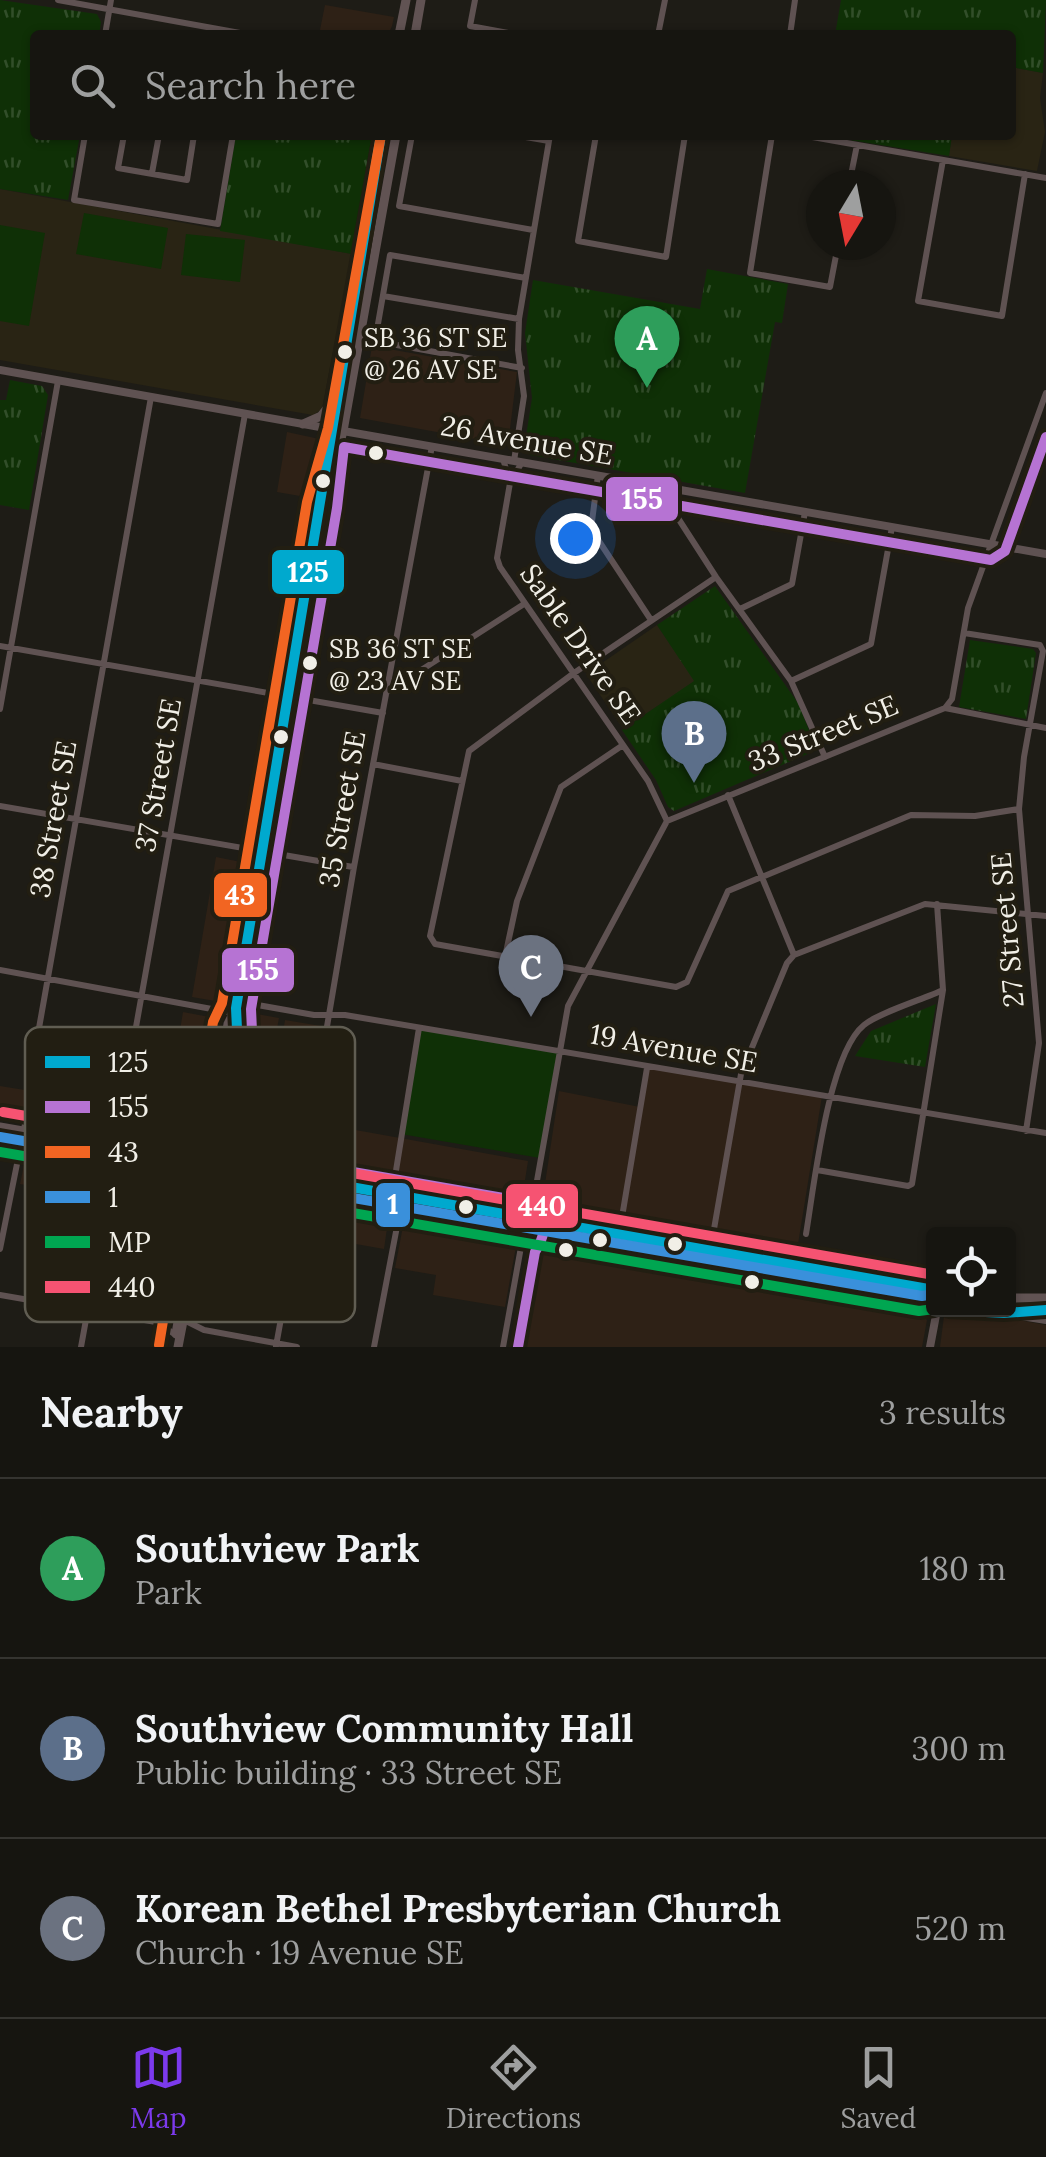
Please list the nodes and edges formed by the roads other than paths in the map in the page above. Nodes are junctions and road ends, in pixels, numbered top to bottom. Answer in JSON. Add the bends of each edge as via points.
{"nodes":[{"id":1,"x":58,"y":0,"type":"edge"},
{"id":2,"x":111,"y":0,"type":"edge"},
{"id":3,"x":406,"y":0,"type":"edge"},
{"id":4,"x":421,"y":0,"type":"edge"},
{"id":5,"x":475,"y":0,"type":"edge"},
{"id":6,"x":664,"y":0,"type":"edge"},
{"id":7,"x":795,"y":0,"type":"edge"},
{"id":8,"x":110,"y":10,"type":"junction"},
{"id":9,"x":107,"y":30,"type":"edge"},
{"id":10,"x":221,"y":30,"type":"edge"},
{"id":11,"x":400,"y":30,"type":"edge"},
{"id":12,"x":415,"y":30,"type":"edge"},
{"id":13,"x":492,"y":30,"type":"edge"},
{"id":14,"x":659,"y":30,"type":"edge"},
{"id":15,"x":791,"y":30,"type":"edge"},
{"id":16,"x":84,"y":140,"type":"edge"},
{"id":17,"x":123,"y":140,"type":"edge"},
{"id":18,"x":158,"y":140,"type":"edge"},
{"id":19,"x":193,"y":140,"type":"edge"},
{"id":20,"x":232,"y":140,"type":"edge"},
{"id":21,"x":380,"y":140,"type":"edge"},
{"id":22,"x":395,"y":140,"type":"edge"},
{"id":23,"x":411,"y":140,"type":"edge"},
{"id":24,"x":550,"y":140,"type":"edge"},
{"id":25,"x":595,"y":140,"type":"edge"},
{"id":26,"x":684,"y":140,"type":"edge"},
{"id":27,"x":771,"y":140,"type":"edge"},
{"id":28,"x":830,"y":140,"type":"edge"},
{"id":29,"x":857,"y":145,"type":"junction"},
{"id":30,"x":943,"y":160,"type":"junction"},
{"id":31,"x":852,"y":170,"type":"edge"},
{"id":32,"x":152,"y":174,"type":"junction"},
{"id":33,"x":1025,"y":174,"type":"junction"},
{"id":34,"x":1046,"y":178,"type":"edge"},
{"id":35,"x":533,"y":230,"type":"junction"},
{"id":36,"x":835,"y":260,"type":"edge"},
{"id":37,"x":526,"y":278,"type":"junction"},
{"id":38,"x":383,"y":296,"type":"junction"},
{"id":39,"x":519,"y":319,"type":"junction"},
{"id":40,"x":522,"y":368,"type":"junction"},
{"id":41,"x":0,"y":370,"type":"edge"},
{"id":42,"x":58,"y":381,"type":"junction"},
{"id":43,"x":1046,"y":393,"type":"edge"},
{"id":44,"x":336,"y":394,"type":"junction"},
{"id":45,"x":151,"y":397,"type":"junction"},
{"id":46,"x":245,"y":414,"type":"junction"},
{"id":47,"x":303,"y":424,"type":"junction"},
{"id":48,"x":331,"y":429,"type":"junction"},
{"id":49,"x":343,"y":431,"type":"junction"},
{"id":50,"x":432,"y":446,"type":"junction"},
{"id":51,"x":503,"y":459,"type":"junction"},
{"id":52,"x":518,"y":462,"type":"junction"},
{"id":53,"x":598,"y":475,"type":"junction"},
{"id":54,"x":510,"y":483,"type":"junction"},
{"id":55,"x":678,"y":489,"type":"junction"},
{"id":56,"x":322,"y":505,"type":"junction"},
{"id":57,"x":805,"y":512,"type":"junction"},
{"id":58,"x":892,"y":527,"type":"junction"},
{"id":59,"x":991,"y":544,"type":"junction"},
{"id":60,"x":1046,"y":554,"type":"edge"},
{"id":61,"x":716,"y":577,"type":"junction"},
{"id":62,"x":524,"y":604,"type":"junction"},
{"id":63,"x":740,"y":610,"type":"junction"},
{"id":64,"x":651,"y":620,"type":"junction"},
{"id":65,"x":964,"y":633,"type":"junction"},
{"id":66,"x":0,"y":646,"type":"edge"},
{"id":67,"x":11,"y":648,"type":"junction"},
{"id":68,"x":104,"y":664,"type":"junction"},
{"id":69,"x":574,"y":673,"type":"junction"},
{"id":70,"x":198,"y":681,"type":"junction"},
{"id":71,"x":791,"y":681,"type":"junction"},
{"id":72,"x":387,"y":692,"type":"junction"},
{"id":73,"x":289,"y":697,"type":"junction"},
{"id":74,"x":946,"y":708,"type":"junction"},
{"id":75,"x":0,"y":709,"type":"edge"},
{"id":76,"x":383,"y":713,"type":"junction"},
{"id":77,"x":1031,"y":726,"type":"junction"},
{"id":78,"x":1046,"y":728,"type":"edge"},
{"id":79,"x":622,"y":744,"type":"junction"},
{"id":80,"x":824,"y":756,"type":"junction"},
{"id":81,"x":373,"y":764,"type":"junction"},
{"id":82,"x":462,"y":782,"type":"junction"},
{"id":83,"x":728,"y":795,"type":"junction"},
{"id":84,"x":0,"y":806,"type":"edge"},
{"id":85,"x":1020,"y":809,"type":"junction"},
{"id":86,"x":76,"y":819,"type":"junction"},
{"id":87,"x":667,"y":821,"type":"junction"},
{"id":88,"x":170,"y":836,"type":"junction"},
{"id":89,"x":262,"y":852,"type":"junction"},
{"id":90,"x":354,"y":867,"type":"junction"},
{"id":91,"x":763,"y":876,"type":"junction"},
{"id":92,"x":937,"y":904,"type":"junction"},
{"id":93,"x":1029,"y":914,"type":"junction"},
{"id":94,"x":1046,"y":916,"type":"edge"},
{"id":95,"x":794,"y":954,"type":"junction"},
{"id":96,"x":505,"y":957,"type":"junction"},
{"id":97,"x":0,"y":970,"type":"edge"},
{"id":98,"x":586,"y":972,"type":"junction"},
{"id":99,"x":48,"y":979,"type":"junction"},
{"id":100,"x":943,"y":990,"type":"junction"},
{"id":101,"x":142,"y":996,"type":"junction"},
{"id":102,"x":236,"y":1008,"type":"junction"},
{"id":103,"x":329,"y":1015,"type":"junction"},
{"id":104,"x":40,"y":1027,"type":"edge"},
{"id":105,"x":136,"y":1027,"type":"edge"},
{"id":106,"x":228,"y":1027,"type":"edge"},
{"id":107,"x":327,"y":1027,"type":"edge"},
{"id":108,"x":419,"y":1028,"type":"junction"},
{"id":109,"x":558,"y":1052,"type":"junction"},
{"id":110,"x":647,"y":1068,"type":"junction"},
{"id":111,"x":739,"y":1083,"type":"junction"},
{"id":112,"x":829,"y":1098,"type":"junction"},
{"id":113,"x":924,"y":1114,"type":"junction"},
{"id":114,"x":25,"y":1119,"type":"edge"},
{"id":115,"x":0,"y":1127,"type":"edge"},
{"id":116,"x":23,"y":1131,"type":"junction"},
{"id":117,"x":1026,"y":1132,"type":"junction"},
{"id":118,"x":1046,"y":1132,"type":"edge"},
{"id":119,"x":0,"y":1147,"type":"edge"},
{"id":120,"x":18,"y":1150,"type":"junction"},
{"id":121,"x":25,"y":1151,"type":"edge"},
{"id":122,"x":817,"y":1170,"type":"junction"},
{"id":123,"x":355,"y":1187,"type":"edge"},
{"id":124,"x":403,"y":1195,"type":"junction"},
{"id":125,"x":355,"y":1206,"type":"edge"},
{"id":126,"x":399,"y":1214,"type":"junction"},
{"id":127,"x":530,"y":1217,"type":"junction"},
{"id":128,"x":621,"y":1223,"type":"dead end"},
{"id":129,"x":806,"y":1234,"type":"dead end"},
{"id":130,"x":527,"y":1237,"type":"junction"},
{"id":131,"x":0,"y":1250,"type":"edge"},
{"id":132,"x":710,"y":1252,"type":"junction"},
{"id":133,"x":651,"y":1259,"type":"junction"},
{"id":134,"x":926,"y":1289,"type":"edge"},
{"id":135,"x":0,"y":1294,"type":"edge"},
{"id":136,"x":1016,"y":1298,"type":"edge"},
{"id":137,"x":1046,"y":1298,"type":"edge"},
{"id":138,"x":25,"y":1299,"type":"edge"},
{"id":139,"x":926,"y":1306,"type":"edge"},
{"id":140,"x":1046,"y":1310,"type":"edge"},
{"id":141,"x":1016,"y":1312,"type":"edge"},
{"id":142,"x":1016,"y":1315,"type":"edge"},
{"id":143,"x":934,"y":1317,"type":"edge"},
{"id":144,"x":1046,"y":1320,"type":"edge"},
{"id":145,"x":86,"y":1322,"type":"edge"},
{"id":146,"x":156,"y":1322,"type":"edge"},
{"id":147,"x":187,"y":1322,"type":"edge"},
{"id":148,"x":204,"y":1330,"type":"junction"},
{"id":149,"x":177,"y":1341,"type":"edge"},
{"id":150,"x":276,"y":1345,"type":"edge"},
{"id":151,"x":82,"y":1347,"type":"edge"},
{"id":152,"x":297,"y":1347,"type":"edge"},
{"id":153,"x":374,"y":1347,"type":"edge"},
{"id":154,"x":503,"y":1347,"type":"edge"},
{"id":155,"x":513,"y":1347,"type":"edge"},
{"id":156,"x":930,"y":1347,"type":"edge"}],
"edges":[{"from":1,"to":8,"type":"street"},
{"from":2,"to":8,"type":"street"},
{"from":3,"to":11,"type":"main road"},
{"from":4,"to":12,"type":"main road"},
{"from":5,"to":13,"type":"street","via":[[470,26]]},
{"from":6,"to":14,"type":"street"},
{"from":7,"to":15,"type":"street"},
{"from":8,"to":9,"type":"street"},
{"from":8,"to":10,"type":"street"},
{"from":16,"to":20,"type":"street","via":[[74,200],[218,224]]},
{"from":17,"to":32,"type":"street","via":[[118,168]]},
{"from":18,"to":32,"type":"street"},
{"from":19,"to":32,"type":"street","via":[[186,180]]},
{"from":21,"to":44,"type":"main road"},
{"from":22,"to":49,"type":"main road"},
{"from":23,"to":35,"type":"street","via":[[399,206]]},
{"from":24,"to":35,"type":"street","name":"Sable Drive SE"},
{"from":25,"to":26,"type":"street","via":[[578,241],[666,257]]},
{"from":27,"to":36,"type":"street","via":[[750,273],[830,287]]},
{"from":28,"to":29,"type":"street"},
{"from":29,"to":30,"type":"street"},
{"from":29,"to":31,"type":"street"},
{"from":30,"to":33,"type":"street"},
{"from":30,"to":33,"type":"street","via":[[918,301],[1002,316]]},
{"from":33,"to":34,"type":"street"},
{"from":35,"to":37,"type":"street","name":"Sable Drive SE"},
{"from":37,"to":38,"type":"street","via":[[390,255]]},
{"from":37,"to":39,"type":"street","name":"Sable Drive SE"},
{"from":38,"to":39,"type":"street"},
{"from":38,"to":40,"type":"street","via":[[375,341]]},
{"from":39,"to":40,"type":"street","name":"Sable Drive SE"},
{"from":40,"to":52,"type":"street","name":"Sable Drive SE"},
{"from":41,"to":42,"type":"street","name":"26 Avenue SE"},
{"from":42,"to":45,"type":"street","name":"26 Avenue SE"},
{"from":42,"to":67,"type":"street"},
{"from":43,"to":59,"type":"street"},
{"from":44,"to":47,"type":"main road","via":[[321,416]]},
{"from":44,"to":48,"type":"main road"},
{"from":45,"to":46,"type":"street","name":"26 Avenue SE"},
{"from":45,"to":68,"type":"street","name":"38 Street SE"},
{"from":46,"to":47,"type":"street","name":"26 Avenue SE"},
{"from":46,"to":70,"type":"street","name":"37 Street SE"},
{"from":47,"to":48,"type":"street","name":"26 Avenue SE"},
{"from":48,"to":49,"type":"street","name":"26 Avenue SE"},
{"from":48,"to":56,"type":"main road"},
{"from":49,"to":50,"type":"street","name":"26 Avenue SE"},
{"from":49,"to":56,"type":"main road"},
{"from":50,"to":51,"type":"street","name":"26 Avenue SE"},
{"from":50,"to":72,"type":"street","name":"35 Street SE"},
{"from":51,"to":52,"type":"street","name":"26 Avenue SE"},
{"from":51,"to":54,"type":"street","name":"Sable Drive SE"},
{"from":52,"to":53,"type":"street","name":"26 Avenue SE"},
{"from":52,"to":54,"type":"street","name":"Sable Drive SE"},
{"from":53,"to":55,"type":"street","name":"26 Avenue SE"},
{"from":53,"to":64,"type":"street","via":[[591,529]]},
{"from":54,"to":62,"type":"street","name":"Sable Drive SE","via":[[497,558]]},
{"from":55,"to":57,"type":"street","name":"26 Avenue SE"},
{"from":55,"to":61,"type":"street","via":[[676,515]]},
{"from":56,"to":73,"type":"main road"},
{"from":57,"to":58,"type":"street","name":"26 Avenue SE"},
{"from":57,"to":63,"type":"street","via":[[792,584]]},
{"from":58,"to":59,"type":"street","name":"26 Avenue SE"},
{"from":58,"to":71,"type":"street","via":[[871,644]]},
{"from":59,"to":60,"type":"street","name":"26 Avenue SE"},
{"from":59,"to":65,"type":"street"},
{"from":61,"to":63,"type":"street"},
{"from":61,"to":64,"type":"street"},
{"from":62,"to":69,"type":"street","name":"Sable Drive SE"},
{"from":62,"to":72,"type":"street"},
{"from":63,"to":71,"type":"street"},
{"from":64,"to":69,"type":"street"},
{"from":65,"to":74,"type":"street"},
{"from":65,"to":77,"type":"street","name":"27 Street SE","via":[[1040,645]]},
{"from":66,"to":67,"type":"street"},
{"from":67,"to":68,"type":"street"},
{"from":67,"to":75,"type":"street"},
{"from":68,"to":70,"type":"street"},
{"from":68,"to":86,"type":"street","name":"38 Street SE"},
{"from":69,"to":79,"type":"street","name":"Sable Drive SE"},
{"from":69,"to":82,"type":"street","via":[[476,743]]},
{"from":70,"to":73,"type":"street"},
{"from":70,"to":88,"type":"street","name":"37 Street SE"},
{"from":71,"to":80,"type":"street"},
{"from":72,"to":76,"type":"street","name":"35 Street SE"},
{"from":73,"to":76,"type":"street"},
{"from":73,"to":89,"type":"main road"},
{"from":74,"to":77,"type":"street"},
{"from":74,"to":80,"type":"street","name":"33 Street SE"},
{"from":76,"to":81,"type":"street","name":"35 Street SE"},
{"from":77,"to":78,"type":"street"},
{"from":77,"to":85,"type":"street","name":"27 Street SE"},
{"from":79,"to":87,"type":"street","name":"Sable Drive SE"},
{"from":79,"to":96,"type":"street","via":[[560,787],[517,900]]},
{"from":80,"to":83,"type":"street","name":"33 Street SE"},
{"from":81,"to":82,"type":"street"},
{"from":81,"to":90,"type":"street","name":"35 Street SE"},
{"from":82,"to":96,"type":"street","via":[[430,936],[435,944]]},
{"from":83,"to":87,"type":"street","name":"33 Street SE"},
{"from":83,"to":91,"type":"street"},
{"from":84,"to":86,"type":"street"},
{"from":85,"to":91,"type":"street","via":[[911,815]]},
{"from":85,"to":93,"type":"street","name":"27 Street SE"},
{"from":86,"to":88,"type":"street"},
{"from":86,"to":99,"type":"street","name":"38 Street SE"},
{"from":87,"to":98,"type":"street"},
{"from":88,"to":89,"type":"street"},
{"from":88,"to":101,"type":"street","name":"37 Street SE"},
{"from":89,"to":90,"type":"street"},
{"from":89,"to":102,"type":"main road"},
{"from":90,"to":103,"type":"street","name":"35 Street SE"},
{"from":91,"to":95,"type":"street"},
{"from":91,"to":98,"type":"street","via":[[728,892],[687,982],[676,987]]},
{"from":92,"to":93,"type":"street"},
{"from":92,"to":95,"type":"street"},
{"from":92,"to":100,"type":"street"},
{"from":93,"to":94,"type":"street"},
{"from":93,"to":117,"type":"street","name":"27 Street SE","via":[[1038,1043]]},
{"from":95,"to":111,"type":"street"},
{"from":96,"to":98,"type":"street"},
{"from":97,"to":99,"type":"street","name":"19 Avenue SE"},
{"from":98,"to":109,"type":"street","via":[[568,1006]]},
{"from":99,"to":101,"type":"street","name":"19 Avenue SE"},
{"from":99,"to":104,"type":"street","name":"38 Street SE"},
{"from":100,"to":112,"type":"street","via":[[864,1025]]},
{"from":100,"to":113,"type":"street"},
{"from":101,"to":102,"type":"street","name":"19 Avenue SE"},
{"from":101,"to":105,"type":"street","name":"37 Street SE"},
{"from":102,"to":103,"type":"street","name":"19 Avenue SE","via":[[246,1003]]},
{"from":102,"to":106,"type":"main road"},
{"from":103,"to":107,"type":"street","name":"35 Street SE"},
{"from":103,"to":108,"type":"street","name":"19 Avenue SE"},
{"from":108,"to":109,"type":"street","name":"19 Avenue SE"},
{"from":108,"to":124,"type":"street","via":[[394,1183]]},
{"from":109,"to":110,"type":"street","name":"19 Avenue SE"},
{"from":109,"to":127,"type":"street"},
{"from":110,"to":111,"type":"street","name":"19 Avenue SE"},
{"from":110,"to":128,"type":"street"},
{"from":111,"to":112,"type":"street","name":"19 Avenue SE"},
{"from":111,"to":132,"type":"street"},
{"from":112,"to":113,"type":"street","name":"19 Avenue SE"},
{"from":112,"to":122,"type":"street"},
{"from":113,"to":117,"type":"street","name":"19 Avenue SE"},
{"from":113,"to":122,"type":"street","via":[[912,1184]]},
{"from":114,"to":116,"type":"street","name":"38 Street SE"},
{"from":115,"to":116,"type":"main road"},
{"from":116,"to":120,"type":"street","name":"38 Street SE"},
{"from":117,"to":118,"type":"street","name":"19 Avenue SE"},
{"from":119,"to":120,"type":"main road"},
{"from":120,"to":121,"type":"main road"},
{"from":120,"to":131,"type":"street","name":"38 Street SE"},
{"from":122,"to":129,"type":"street"},
{"from":123,"to":124,"type":"main road"},
{"from":124,"to":127,"type":"main road"},
{"from":125,"to":126,"type":"main road"},
{"from":126,"to":130,"type":"main road"},
{"from":126,"to":153,"type":"street"},
{"from":127,"to":130,"type":"street"},
{"from":127,"to":132,"type":"main road"},
{"from":130,"to":133,"type":"main road"},
{"from":130,"to":154,"type":"street"},
{"from":130,"to":155,"type":"street"},
{"from":132,"to":133,"type":"main road","via":[[697,1261]]},
{"from":132,"to":134,"type":"main road"},
{"from":133,"to":139,"type":"main road"},
{"from":135,"to":138,"type":"street"},
{"from":136,"to":137,"type":"main road"},
{"from":140,"to":141,"type":"main road"},
{"from":142,"to":144,"type":"street"},
{"from":143,"to":156,"type":"street"},
{"from":145,"to":151,"type":"street"},
{"from":146,"to":149,"type":"street"},
{"from":147,"to":148,"type":"street"},
{"from":148,"to":149,"type":"street"},
{"from":148,"to":150,"type":"street"},
{"from":150,"to":152,"type":"street"}]}
